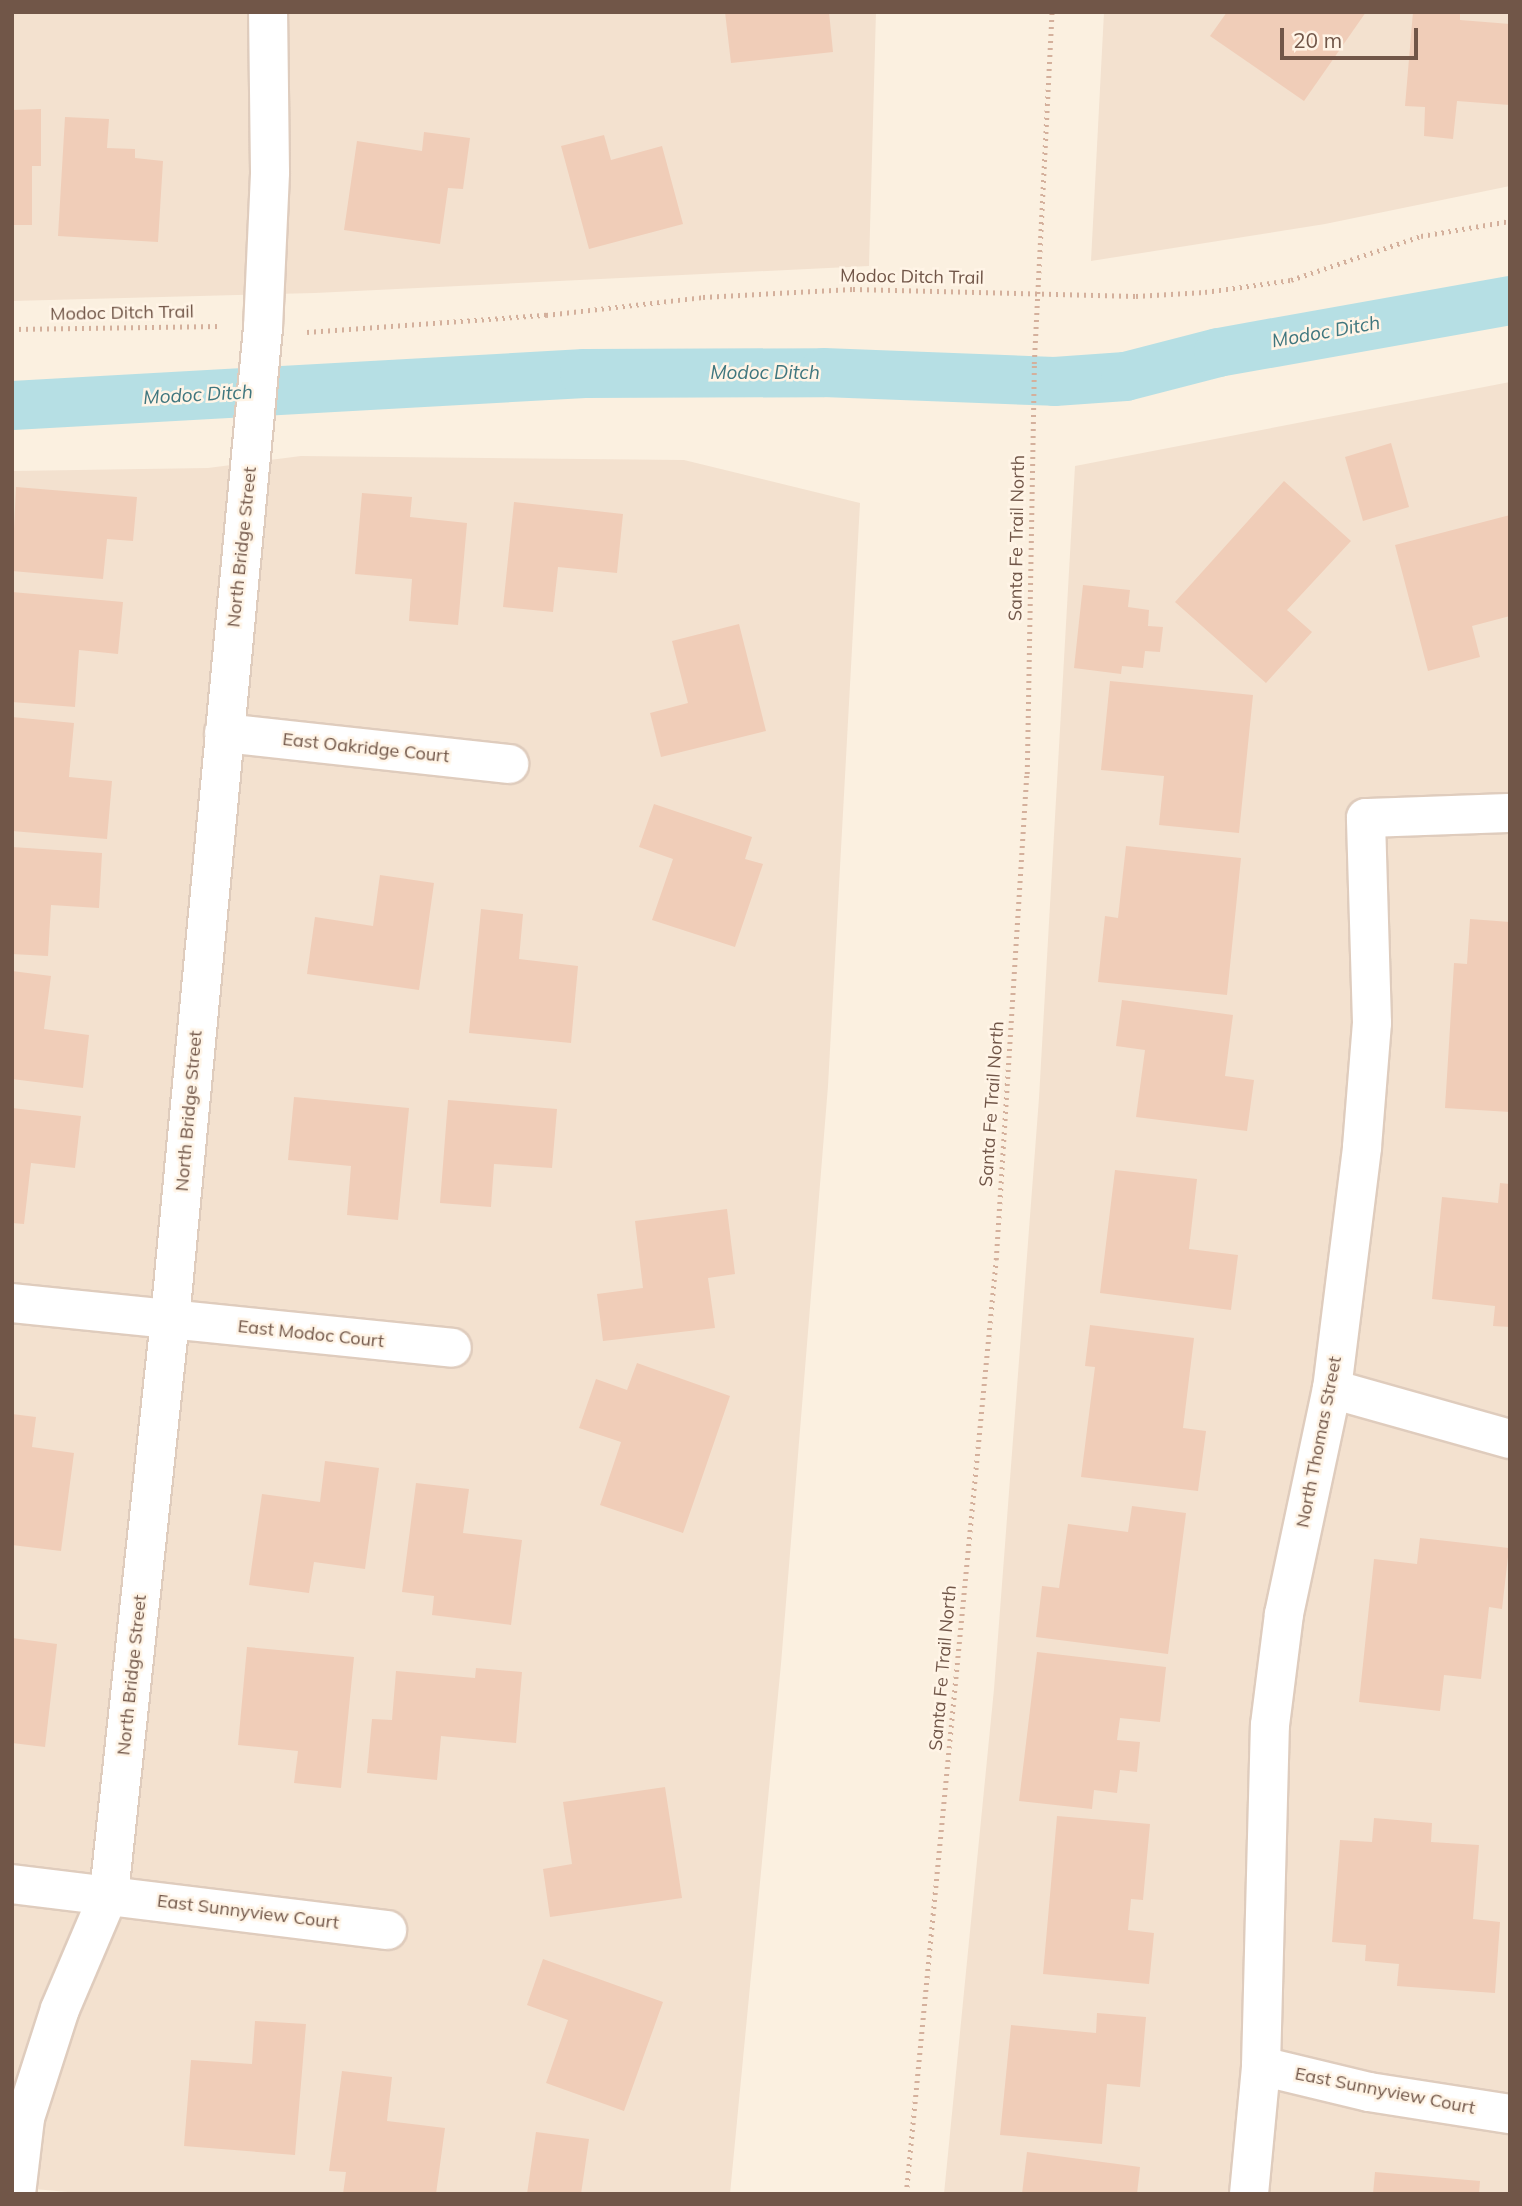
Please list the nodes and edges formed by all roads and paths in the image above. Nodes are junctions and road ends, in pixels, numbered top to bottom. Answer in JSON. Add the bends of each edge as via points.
{"nodes":[{"id":1,"x":268,"y":12,"type":"edge"},
{"id":2,"x":1052,"y":12,"type":"edge"},
{"id":3,"x":1510,"y":221,"type":"edge"},
{"id":4,"x":1038,"y":293,"type":"junction"},
{"id":5,"x":248,"y":327,"type":"junction"},
{"id":6,"x":12,"y":329,"type":"edge"},
{"id":7,"x":306,"y":332,"type":"dead end"},
{"id":8,"x":224,"y":733,"type":"junction"},
{"id":9,"x":509,"y":764,"type":"dead end"},
{"id":10,"x":1510,"y":813,"type":"edge"},
{"id":11,"x":12,"y":1303,"type":"edge"},
{"id":12,"x":170,"y":1320,"type":"junction"},
{"id":13,"x":452,"y":1348,"type":"dead end"},
{"id":14,"x":1332,"y":1389,"type":"junction"},
{"id":15,"x":1510,"y":1439,"type":"edge"},
{"id":16,"x":12,"y":1884,"type":"edge"},
{"id":17,"x":108,"y":1894,"type":"junction"},
{"id":18,"x":387,"y":1930,"type":"dead end"},
{"id":19,"x":1261,"y":2066,"type":"junction"},
{"id":20,"x":1510,"y":2114,"type":"edge"},
{"id":21,"x":16,"y":2194,"type":"edge"},
{"id":22,"x":906,"y":2194,"type":"edge"},
{"id":23,"x":1249,"y":2194,"type":"edge"}],
"edges":[{"from":1,"to":5,"type":"street","name":"North Bridge Street","via":[[270,172]]},
{"from":2,"to":4,"type":"path","name":"Santa Fe Trail North"},
{"from":3,"to":4,"type":"path","name":"Modoc Ditch Trail","via":[[1421,236],[1291,280],[1205,292]]},
{"from":4,"to":7,"type":"path","name":"Modoc Ditch Trail","via":[[826,290],[703,297],[351,332]]},
{"from":4,"to":22,"type":"path","name":"Santa Fe Trail North","via":[[1027,774],[996,1260]]},
{"from":5,"to":6,"type":"path","name":"Modoc Ditch Trail"},
{"from":5,"to":8,"type":"street","name":"North Bridge Street","via":[[250,470]]},
{"from":8,"to":9,"type":"street","name":"East Oakridge Court"},
{"from":8,"to":12,"type":"street","name":"North Bridge Street"},
{"from":10,"to":14,"type":"street","name":"North Thomas Street","via":[[1366,818],[1371,1023],[1350,1271]]},
{"from":11,"to":12,"type":"street","name":"East Modoc Court"},
{"from":12,"to":13,"type":"street","name":"East Modoc Court"},
{"from":12,"to":17,"type":"street","name":"North Bridge Street"},
{"from":14,"to":15,"type":"street"},
{"from":14,"to":19,"type":"street","name":"North Thomas Street","via":[[1284,1614],[1270,1725]]},
{"from":16,"to":17,"type":"street","name":"East Sunnyview Court"},
{"from":17,"to":18,"type":"street","name":"East Sunnyview Court"},
{"from":17,"to":21,"type":"street","name":"North Bridge Street","via":[[60,2008],[25,2118]]},
{"from":19,"to":20,"type":"street","name":"East Sunnyview Court","via":[[1369,2091]]},
{"from":19,"to":23,"type":"street","name":"North Thomas Street"}]}
